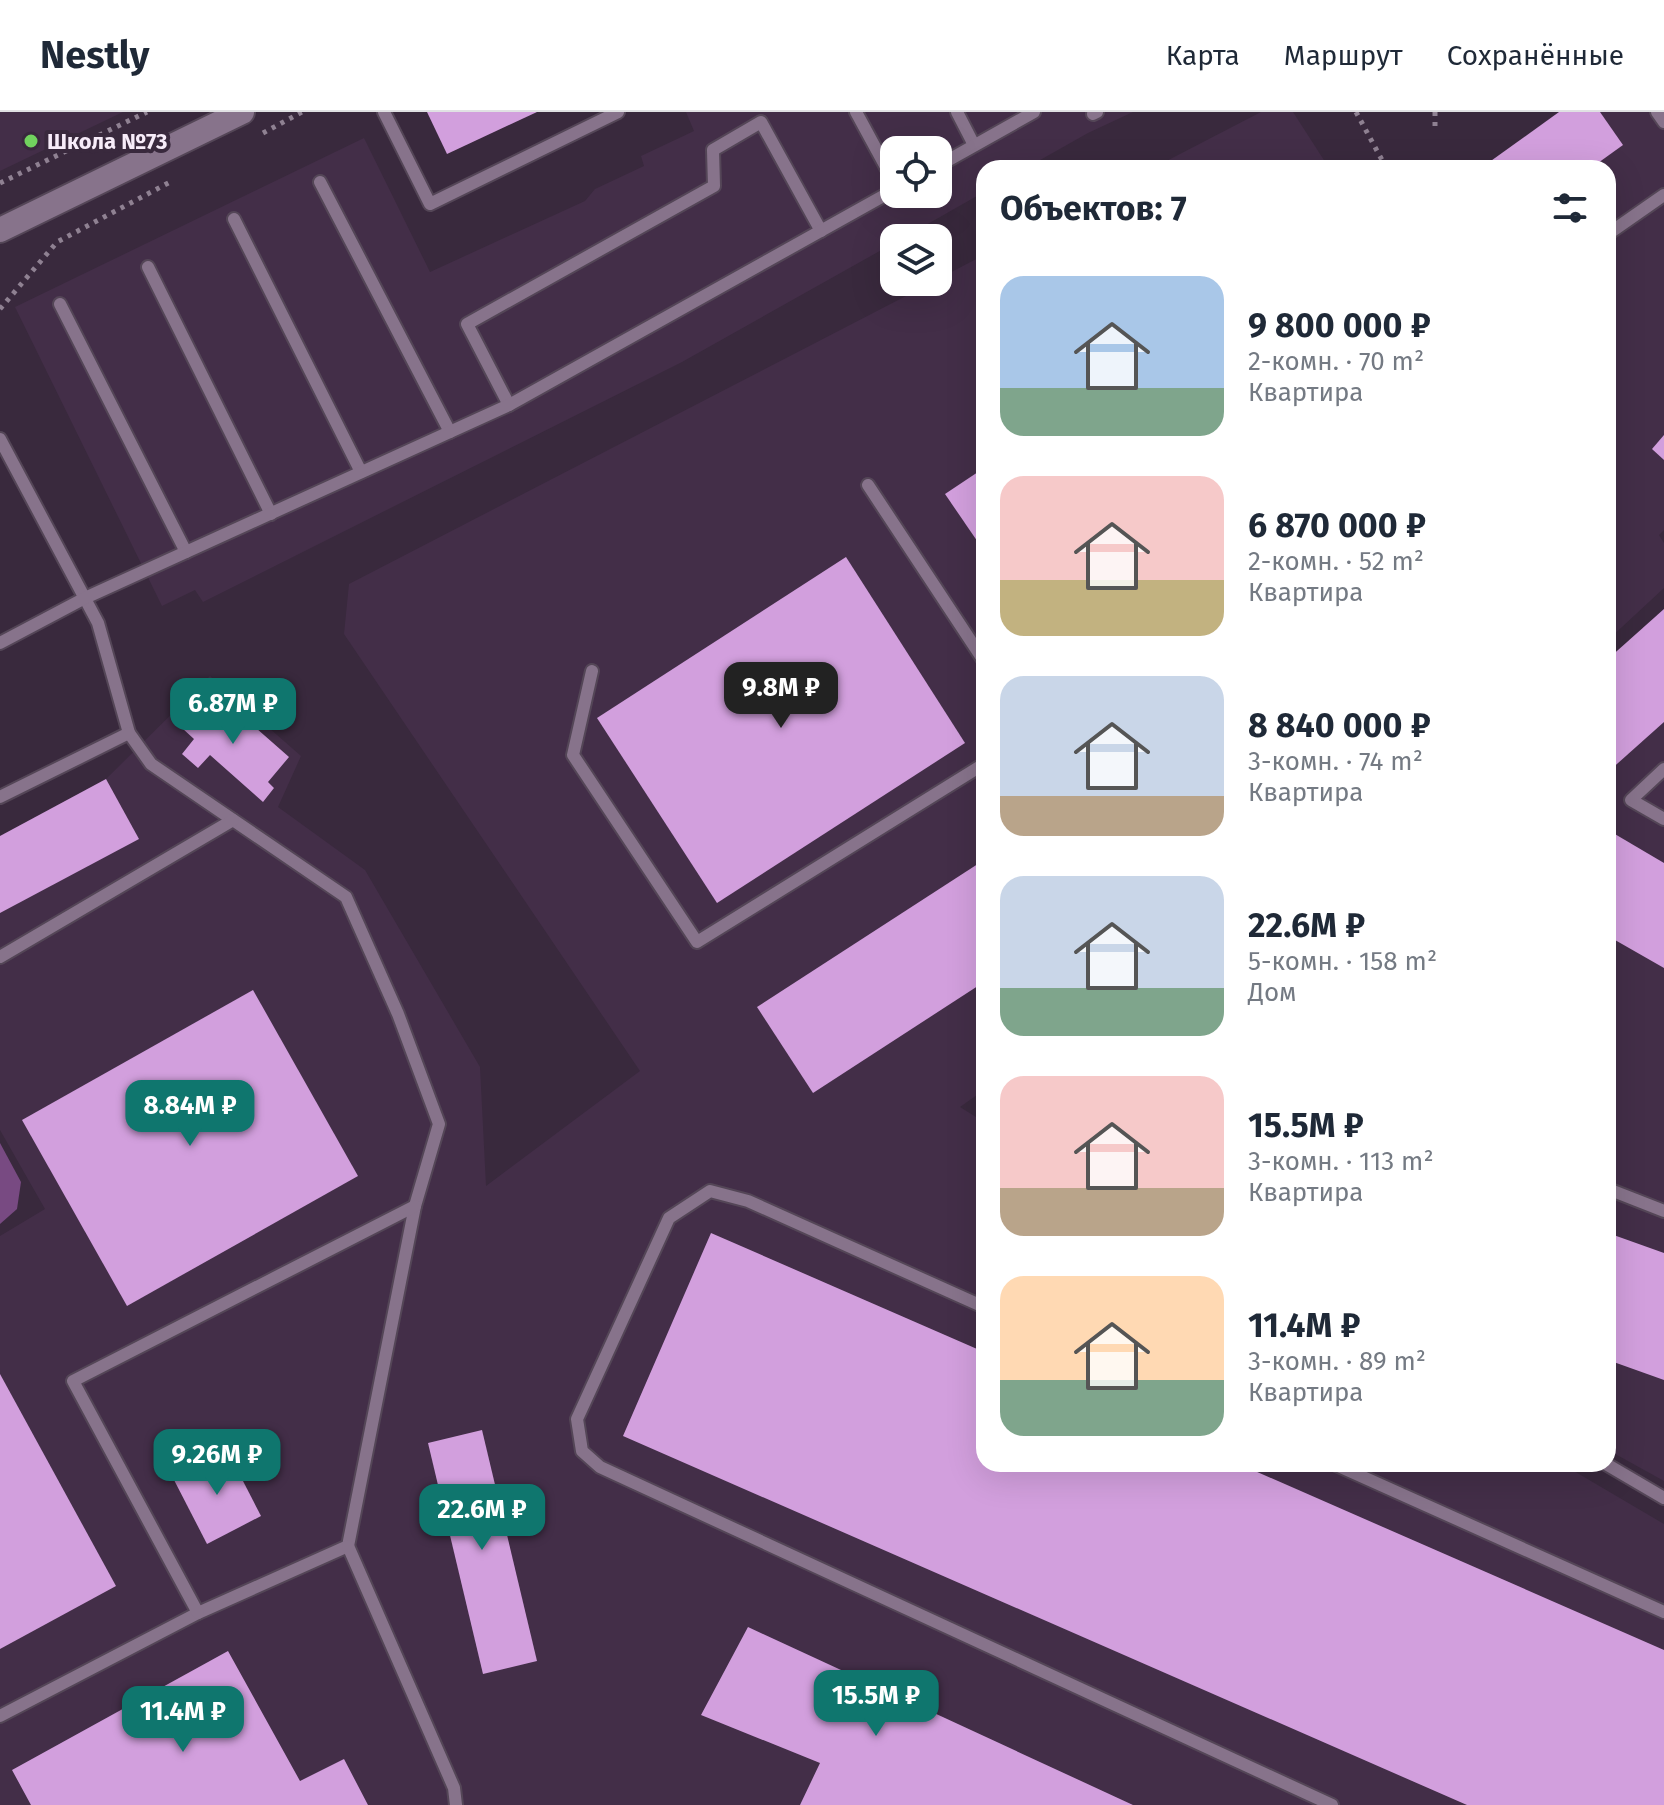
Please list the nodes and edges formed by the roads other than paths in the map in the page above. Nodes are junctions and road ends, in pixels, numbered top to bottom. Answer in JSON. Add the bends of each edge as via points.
{"nodes":[{"id":1,"x":242,"y":112,"type":"edge"},
{"id":2,"x":384,"y":112,"type":"edge"},
{"id":3,"x":618,"y":112,"type":"edge"},
{"id":4,"x":856,"y":112,"type":"edge"},
{"id":5,"x":957,"y":112,"type":"edge"},
{"id":6,"x":1034,"y":112,"type":"edge"},
{"id":7,"x":1657,"y":112,"type":"edge"},
{"id":8,"x":1664,"y":122,"type":"edge"},
{"id":9,"x":974,"y":145,"type":"junction"},
{"id":10,"x":880,"y":156,"type":"edge"},
{"id":11,"x":952,"y":158,"type":"edge"},
{"id":12,"x":320,"y":182,"type":"dead end"},
{"id":13,"x":1664,"y":195,"type":"edge"},
{"id":14,"x":880,"y":198,"type":"edge"},
{"id":15,"x":234,"y":219,"type":"dead end"},
{"id":16,"x":1616,"y":228,"type":"edge"},
{"id":17,"x":0,"y":230,"type":"edge"},
{"id":18,"x":821,"y":231,"type":"junction"},
{"id":19,"x":148,"y":267,"type":"dead end"},
{"id":20,"x":60,"y":304,"type":"dead end"},
{"id":21,"x":509,"y":405,"type":"junction"},
{"id":22,"x":450,"y":432,"type":"junction"},
{"id":23,"x":0,"y":439,"type":"edge"},
{"id":24,"x":361,"y":472,"type":"junction"},
{"id":25,"x":868,"y":485,"type":"dead end"},
{"id":26,"x":271,"y":514,"type":"junction"},
{"id":27,"x":186,"y":552,"type":"junction"},
{"id":28,"x":85,"y":598,"type":"junction"},
{"id":29,"x":0,"y":643,"type":"edge"},
{"id":30,"x":976,"y":649,"type":"edge"},
{"id":31,"x":592,"y":671,"type":"dead end"},
{"id":32,"x":129,"y":733,"type":"junction"},
{"id":33,"x":976,"y":769,"type":"edge"},
{"id":34,"x":1664,"y":769,"type":"edge"},
{"id":35,"x":0,"y":797,"type":"edge"},
{"id":36,"x":1664,"y":819,"type":"edge"},
{"id":37,"x":233,"y":820,"type":"junction"},
{"id":38,"x":0,"y":957,"type":"edge"},
{"id":39,"x":1616,"y":1192,"type":"edge"},
{"id":40,"x":415,"y":1206,"type":"junction"},
{"id":41,"x":1664,"y":1211,"type":"edge"},
{"id":42,"x":976,"y":1303,"type":"edge"},
{"id":43,"x":1616,"y":1470,"type":"edge"},
{"id":44,"x":1352,"y":1472,"type":"edge"},
{"id":45,"x":1664,"y":1498,"type":"edge"},
{"id":46,"x":348,"y":1546,"type":"junction"},
{"id":47,"x":1664,"y":1612,"type":"edge"},
{"id":48,"x":198,"y":1613,"type":"junction"},
{"id":49,"x":0,"y":1716,"type":"edge"},
{"id":50,"x":456,"y":1805,"type":"edge"},
{"id":51,"x":1332,"y":1805,"type":"edge"}],
"edges":[{"from":1,"to":17,"type":"street"},
{"from":2,"to":3,"type":"lane","via":[[430,204]]},
{"from":4,"to":10,"type":"lane"},
{"from":5,"to":9,"type":"lane"},
{"from":6,"to":9,"type":"lane"},
{"from":7,"to":8,"type":"lane"},
{"from":9,"to":11,"type":"lane"},
{"from":12,"to":22,"type":"lane"},
{"from":13,"to":16,"type":"lane"},
{"from":14,"to":18,"type":"lane"},
{"from":15,"to":24,"type":"lane"},
{"from":18,"to":21,"type":"lane"},
{"from":18,"to":21,"type":"lane","via":[[761,122],[713,150],[714,186],[467,324]]},
{"from":19,"to":26,"type":"lane"},
{"from":20,"to":27,"type":"lane"},
{"from":21,"to":22,"type":"lane"},
{"from":22,"to":24,"type":"lane"},
{"from":23,"to":28,"type":"lane"},
{"from":24,"to":26,"type":"lane"},
{"from":25,"to":30,"type":"lane"},
{"from":26,"to":27,"type":"lane"},
{"from":27,"to":28,"type":"lane"},
{"from":28,"to":29,"type":"lane"},
{"from":28,"to":32,"type":"lane","via":[[98,623]]},
{"from":31,"to":33,"type":"lane","via":[[573,755],[697,942]]},
{"from":32,"to":35,"type":"lane"},
{"from":32,"to":37,"type":"lane","via":[[151,764]]},
{"from":34,"to":36,"type":"lane","via":[[1631,800]]},
{"from":37,"to":38,"type":"lane"},
{"from":37,"to":40,"type":"lane","via":[[346,897],[439,1124]]},
{"from":39,"to":41,"type":"lane"},
{"from":40,"to":46,"type":"lane"},
{"from":40,"to":48,"type":"lane","via":[[73,1381]]},
{"from":42,"to":51,"type":"lane","via":[[748,1201],[710,1191],[669,1218],[577,1419],[582,1451],[600,1467]]},
{"from":43,"to":45,"type":"lane"},
{"from":44,"to":47,"type":"lane"},
{"from":46,"to":48,"type":"lane"},
{"from":46,"to":50,"type":"lane","via":[[454,1788]]},
{"from":48,"to":49,"type":"lane"}]}
